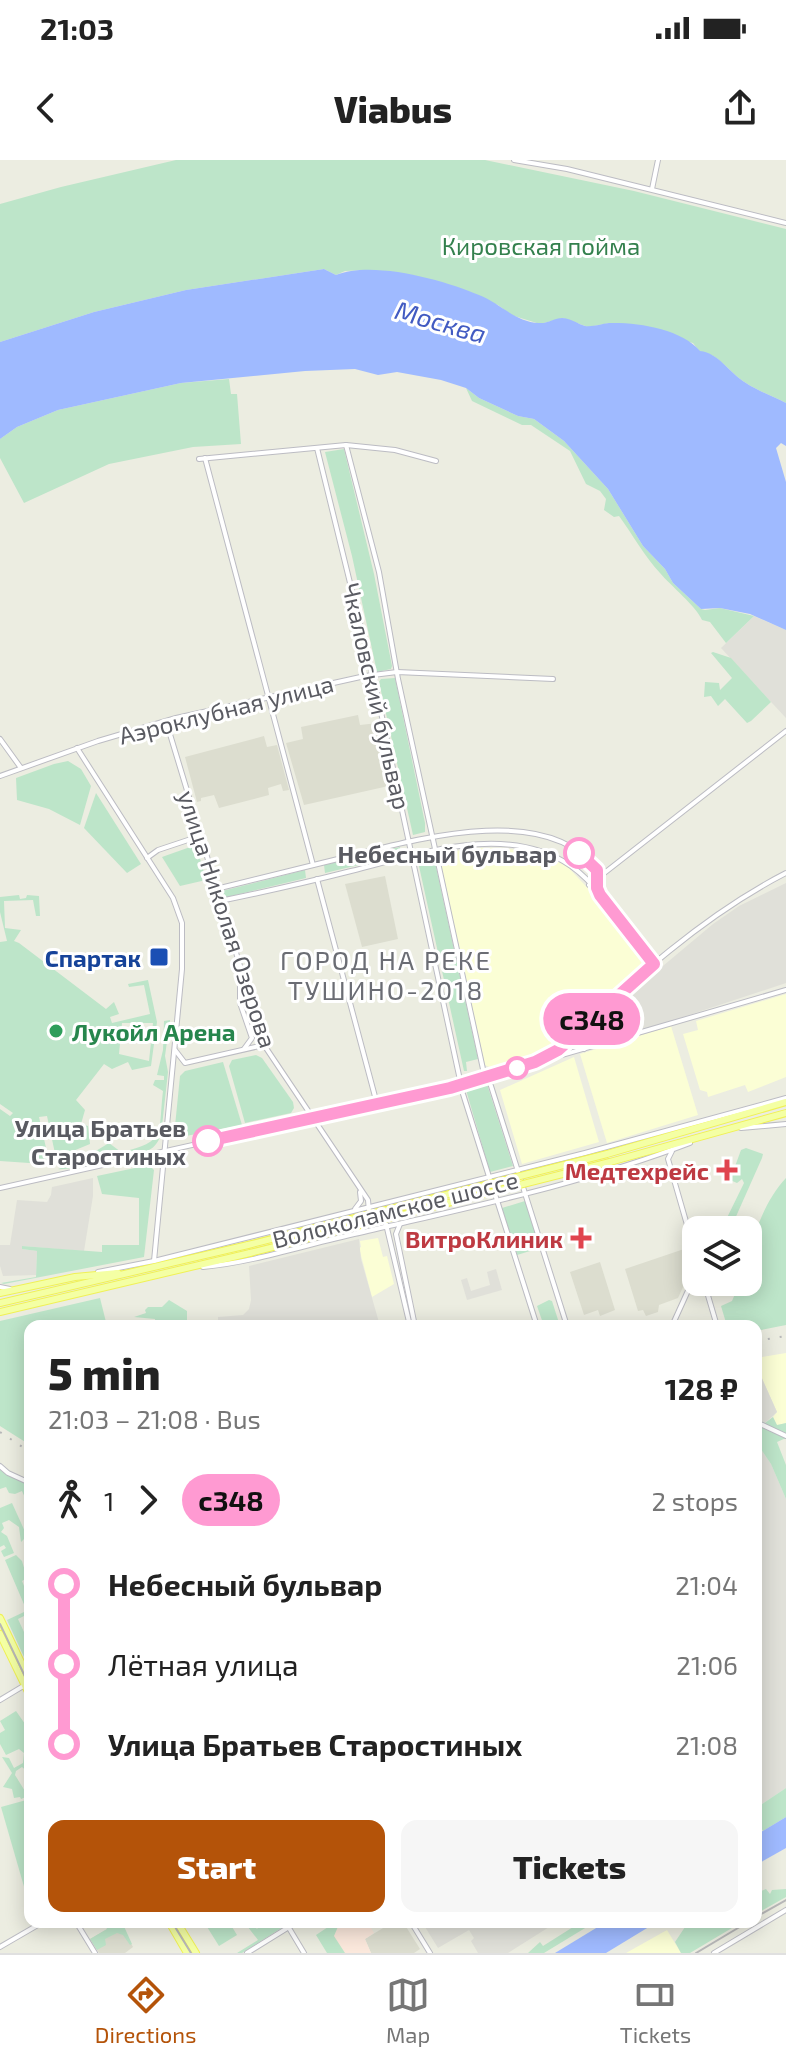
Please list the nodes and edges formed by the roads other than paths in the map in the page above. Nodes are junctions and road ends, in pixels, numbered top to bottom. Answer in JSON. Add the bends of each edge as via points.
{"nodes":[{"id":1,"x":514,"y":160,"type":"edge"},
{"id":2,"x":658,"y":160,"type":"edge"},
{"id":3,"x":651,"y":190,"type":"junction"},
{"id":4,"x":786,"y":223,"type":"edge"},
{"id":5,"x":346,"y":445,"type":"junction"},
{"id":6,"x":317,"y":448,"type":"junction"},
{"id":7,"x":436,"y":461,"type":"dead end"},
{"id":8,"x":397,"y":672,"type":"junction"},
{"id":9,"x":373,"y":675,"type":"junction"},
{"id":10,"x":553,"y":679,"type":"dead end"},
{"id":11,"x":268,"y":696,"type":"junction"},
{"id":12,"x":166,"y":721,"type":"junction"},
{"id":13,"x":786,"y":731,"type":"edge"},
{"id":14,"x":0,"y":739,"type":"edge"},
{"id":15,"x":77,"y":748,"type":"junction"},
{"id":16,"x":21,"y":768,"type":"junction"},
{"id":17,"x":0,"y":776,"type":"edge"},
{"id":18,"x":200,"y":836,"type":"junction"},
{"id":19,"x":433,"y":837,"type":"junction"},
{"id":20,"x":410,"y":841,"type":"junction"},
{"id":21,"x":436,"y":851,"type":"junction"},
{"id":22,"x":413,"y":856,"type":"junction"},
{"id":23,"x":147,"y":858,"type":"junction"},
{"id":24,"x":313,"y":865,"type":"junction"},
{"id":25,"x":786,"y":873,"type":"edge"},
{"id":26,"x":598,"y":877,"type":"junction"},
{"id":27,"x":317,"y":879,"type":"junction"},
{"id":28,"x":589,"y":885,"type":"junction"},
{"id":29,"x":216,"y":889,"type":"junction"},
{"id":30,"x":600,"y":895,"type":"junction"},
{"id":31,"x":220,"y":901,"type":"junction"},
{"id":32,"x":654,"y":964,"type":"junction"},
{"id":33,"x":240,"y":968,"type":"junction"},
{"id":34,"x":786,"y":990,"type":"edge"},
{"id":35,"x":578,"y":1032,"type":"junction"},
{"id":36,"x":264,"y":1045,"type":"junction"},
{"id":37,"x":174,"y":1048,"type":"junction"},
{"id":38,"x":243,"y":1050,"type":"junction"},
{"id":39,"x":586,"y":1050,"type":"junction"},
{"id":40,"x":535,"y":1062,"type":"junction"},
{"id":41,"x":487,"y":1077,"type":"junction"},
{"id":42,"x":462,"y":1084,"type":"junction"},
{"id":43,"x":786,"y":1099,"type":"edge"},
{"id":44,"x":377,"y":1104,"type":"junction"},
{"id":45,"x":786,"y":1113,"type":"edge"},
{"id":46,"x":312,"y":1119,"type":"junction"},
{"id":47,"x":786,"y":1124,"type":"edge"},
{"id":48,"x":735,"y":1128,"type":"junction"},
{"id":49,"x":701,"y":1138,"type":"junction"},
{"id":50,"x":675,"y":1148,"type":"junction"},
{"id":51,"x":163,"y":1152,"type":"junction"},
{"id":52,"x":656,"y":1155,"type":"junction"},
{"id":53,"x":668,"y":1159,"type":"junction"},
{"id":54,"x":538,"y":1165,"type":"junction"},
{"id":55,"x":518,"y":1170,"type":"junction"},
{"id":56,"x":489,"y":1178,"type":"junction"},
{"id":57,"x":0,"y":1188,"type":"edge"},
{"id":58,"x":544,"y":1188,"type":"junction"},
{"id":59,"x":359,"y":1190,"type":"junction"},
{"id":60,"x":525,"y":1193,"type":"junction"},
{"id":61,"x":497,"y":1200,"type":"junction"},
{"id":62,"x":392,"y":1201,"type":"junction"},
{"id":63,"x":370,"y":1207,"type":"junction"},
{"id":64,"x":351,"y":1211,"type":"junction"},
{"id":65,"x":684,"y":1216,"type":"edge"},
{"id":66,"x":402,"y":1223,"type":"junction"},
{"id":67,"x":387,"y":1226,"type":"junction"},
{"id":68,"x":358,"y":1233,"type":"junction"},
{"id":69,"x":154,"y":1261,"type":"junction"},
{"id":70,"x":189,"y":1268,"type":"junction"},
{"id":71,"x":138,"y":1272,"type":"junction"},
{"id":72,"x":75,"y":1277,"type":"junction"},
{"id":73,"x":0,"y":1290,"type":"edge"},
{"id":74,"x":686,"y":1296,"type":"edge"},
{"id":75,"x":708,"y":1296,"type":"edge"},
{"id":76,"x":4,"y":1305,"type":"edge"},
{"id":77,"x":0,"y":1313,"type":"edge"},
{"id":78,"x":410,"y":1320,"type":"edge"},
{"id":79,"x":411,"y":1320,"type":"edge"},
{"id":80,"x":535,"y":1320,"type":"edge"},
{"id":81,"x":565,"y":1320,"type":"edge"},
{"id":82,"x":675,"y":1320,"type":"edge"},
{"id":83,"x":715,"y":1320,"type":"edge"},
{"id":84,"x":762,"y":1425,"type":"edge"},
{"id":85,"x":786,"y":1436,"type":"edge"},
{"id":86,"x":0,"y":1466,"type":"edge"},
{"id":87,"x":24,"y":1480,"type":"edge"},
{"id":88,"x":0,"y":1618,"type":"edge"},
{"id":89,"x":0,"y":1634,"type":"edge"},
{"id":90,"x":24,"y":1674,"type":"edge"},
{"id":91,"x":24,"y":1676,"type":"edge"},
{"id":92,"x":24,"y":1685,"type":"edge"},
{"id":93,"x":0,"y":1700,"type":"edge"},
{"id":94,"x":786,"y":1910,"type":"edge"},
{"id":95,"x":762,"y":1924,"type":"edge"},
{"id":96,"x":33,"y":1928,"type":"edge"},
{"id":97,"x":80,"y":1928,"type":"edge"},
{"id":98,"x":172,"y":1928,"type":"edge"},
{"id":99,"x":181,"y":1928,"type":"edge"},
{"id":100,"x":286,"y":1928,"type":"edge"},
{"id":101,"x":289,"y":1928,"type":"edge"},
{"id":102,"x":415,"y":1928,"type":"edge"},
{"id":103,"x":756,"y":1928,"type":"edge"},
{"id":104,"x":0,"y":1947,"type":"edge"},
{"id":105,"x":95,"y":1953,"type":"edge"},
{"id":106,"x":187,"y":1953,"type":"edge"},
{"id":107,"x":196,"y":1953,"type":"edge"},
{"id":108,"x":247,"y":1953,"type":"edge"},
{"id":109,"x":304,"y":1953,"type":"edge"},
{"id":110,"x":430,"y":1953,"type":"edge"},
{"id":111,"x":714,"y":1953,"type":"edge"}],
"edges":[{"from":1,"to":3,"type":"street"},
{"from":2,"to":3,"type":"street"},
{"from":3,"to":4,"type":"street"},
{"from":5,"to":6,"type":"street"},
{"from":5,"to":7,"type":"street"},
{"from":5,"to":8,"type":"street","name":"Чкаловский бульвар","via":[[379,572]]},
{"from":6,"to":9,"type":"street","name":"Чкаловский бульвар"},
{"from":6,"to":11,"type":"street","via":[[202,458]]},
{"from":8,"to":9,"type":"street","name":"Аэроклубная улица"},
{"from":8,"to":10,"type":"street","name":"Аэроклубная улица"},
{"from":8,"to":19,"type":"street","name":"Чкаловский бульвар"},
{"from":9,"to":11,"type":"street","name":"Аэроклубная улица"},
{"from":9,"to":20,"type":"street","name":"Чкаловский бульвар"},
{"from":11,"to":12,"type":"street","name":"Аэроклубная улица"},
{"from":11,"to":24,"type":"street"},
{"from":12,"to":15,"type":"street","name":"Аэроклубная улица"},
{"from":12,"to":18,"type":"street","name":"улица Николая Озерова"},
{"from":13,"to":26,"type":"street"},
{"from":14,"to":16,"type":"street"},
{"from":15,"to":16,"type":"street","name":"Аэроклубная улица"},
{"from":15,"to":23,"type":"street"},
{"from":16,"to":17,"type":"street","name":"Аэроклубная улица"},
{"from":18,"to":23,"type":"street"},
{"from":18,"to":29,"type":"street","name":"улица Николая Озерова"},
{"from":19,"to":20,"type":"street"},
{"from":19,"to":21,"type":"street","name":"Чкаловский бульвар"},
{"from":19,"to":26,"type":"street","via":[[493,830],[542,837],[575,850]]},
{"from":20,"to":22,"type":"street","name":"Чкаловский бульвар"},
{"from":20,"to":24,"type":"street"},
{"from":21,"to":22,"type":"street"},
{"from":21,"to":28,"type":"street","via":[[492,844],[526,847],[562,860]]},
{"from":21,"to":41,"type":"street","name":"Чкаловский бульвар"},
{"from":22,"to":27,"type":"street"},
{"from":22,"to":42,"type":"street","name":"Чкаловский бульвар"},
{"from":23,"to":37,"type":"street","via":[[177,907],[184,931]]},
{"from":24,"to":29,"type":"street"},
{"from":25,"to":32,"type":"street","via":[[732,903]]},
{"from":26,"to":28,"type":"street"},
{"from":26,"to":30,"type":"street"},
{"from":27,"to":31,"type":"street"},
{"from":27,"to":44,"type":"street"},
{"from":28,"to":30,"type":"street"},
{"from":29,"to":31,"type":"street","name":"улица Николая Озерова"},
{"from":30,"to":32,"type":"street"},
{"from":31,"to":33,"type":"street","name":"улица Николая Озерова"},
{"from":32,"to":35,"type":"street"},
{"from":33,"to":36,"type":"street","name":"улица Николая Озерова"},
{"from":33,"to":38,"type":"street","via":[[240,1003],[252,1038]]},
{"from":34,"to":39,"type":"street"},
{"from":35,"to":39,"type":"street","via":[[575,1041]]},
{"from":35,"to":40,"type":"street"},
{"from":36,"to":38,"type":"street"},
{"from":36,"to":46,"type":"street","name":"улица Николая Озерова"},
{"from":37,"to":38,"type":"street","via":[[185,1063]]},
{"from":37,"to":51,"type":"street"},
{"from":39,"to":40,"type":"street"},
{"from":40,"to":41,"type":"street"},
{"from":41,"to":42,"type":"street"},
{"from":41,"to":55,"type":"street","name":"Чкаловский бульвар"},
{"from":42,"to":44,"type":"street"},
{"from":42,"to":56,"type":"street","name":"Чкаловский бульвар"},
{"from":43,"to":54,"type":"street"},
{"from":43,"to":71,"type":"main road","name":"Волоколамское шоссе","bridge":true,"via":[[607,1154]]},
{"from":44,"to":46,"type":"street"},
{"from":45,"to":48,"type":"main road","name":"Волоколамское шоссе"},
{"from":46,"to":51,"type":"street"},
{"from":46,"to":59,"type":"street","name":"улица Николая Озерова"},
{"from":47,"to":48,"type":"street"},
{"from":48,"to":49,"type":"main road","name":"Волоколамское шоссе"},
{"from":49,"to":50,"type":"street"},
{"from":49,"to":70,"type":"main road","name":"Волоколамское шоссе","bridge":true},
{"from":50,"to":52,"type":"street"},
{"from":50,"to":53,"type":"street"},
{"from":51,"to":57,"type":"street"},
{"from":51,"to":69,"type":"street"},
{"from":52,"to":53,"type":"street"},
{"from":52,"to":58,"type":"street"},
{"from":53,"to":65,"type":"street"},
{"from":54,"to":55,"type":"street"},
{"from":54,"to":58,"type":"street","via":[[532,1178]]},
{"from":55,"to":56,"type":"street"},
{"from":55,"to":60,"type":"street","name":"Чкаловский бульвар"},
{"from":56,"to":61,"type":"street","name":"Чкаловский бульвар"},
{"from":56,"to":62,"type":"street"},
{"from":58,"to":60,"type":"street"},
{"from":59,"to":63,"type":"street","name":"улица Николая Озерова"},
{"from":59,"to":64,"type":"street","via":[[360,1203]]},
{"from":60,"to":61,"type":"street"},
{"from":60,"to":81,"type":"street","name":"Чкаловский бульвар"},
{"from":61,"to":66,"type":"street"},
{"from":61,"to":80,"type":"street","name":"Чкаловский бульвар"},
{"from":62,"to":63,"type":"street"},
{"from":62,"to":67,"type":"street","via":[[384,1210]]},
{"from":63,"to":64,"type":"street"},
{"from":63,"to":68,"type":"street","via":[[369,1224]]},
{"from":64,"to":69,"type":"street"},
{"from":66,"to":67,"type":"street"},
{"from":66,"to":79,"type":"street","via":[[396,1234]]},
{"from":67,"to":68,"type":"street"},
{"from":67,"to":78,"type":"street"},
{"from":68,"to":70,"type":"street","via":[[260,1258]]},
{"from":69,"to":72,"type":"street"},
{"from":70,"to":76,"type":"main road","name":"Волоколамское шоссе"},
{"from":71,"to":72,"type":"main road"},
{"from":71,"to":76,"type":"main road","name":"Волоколамское шоссе"},
{"from":72,"to":73,"type":"main road"},
{"from":74,"to":82,"type":"street"},
{"from":75,"to":83,"type":"street"},
{"from":76,"to":77,"type":"main road"},
{"from":84,"to":85,"type":"street"},
{"from":86,"to":87,"type":"street"},
{"from":88,"to":90,"type":"main road"},
{"from":89,"to":91,"type":"main road"},
{"from":92,"to":93,"type":"street"},
{"from":94,"to":95,"type":"street"},
{"from":96,"to":104,"type":"street"},
{"from":97,"to":105,"type":"street"},
{"from":98,"to":106,"type":"main road"},
{"from":99,"to":107,"type":"main road"},
{"from":100,"to":108,"type":"street"},
{"from":101,"to":109,"type":"street"},
{"from":102,"to":110,"type":"street"},
{"from":103,"to":111,"type":"street"}]}
